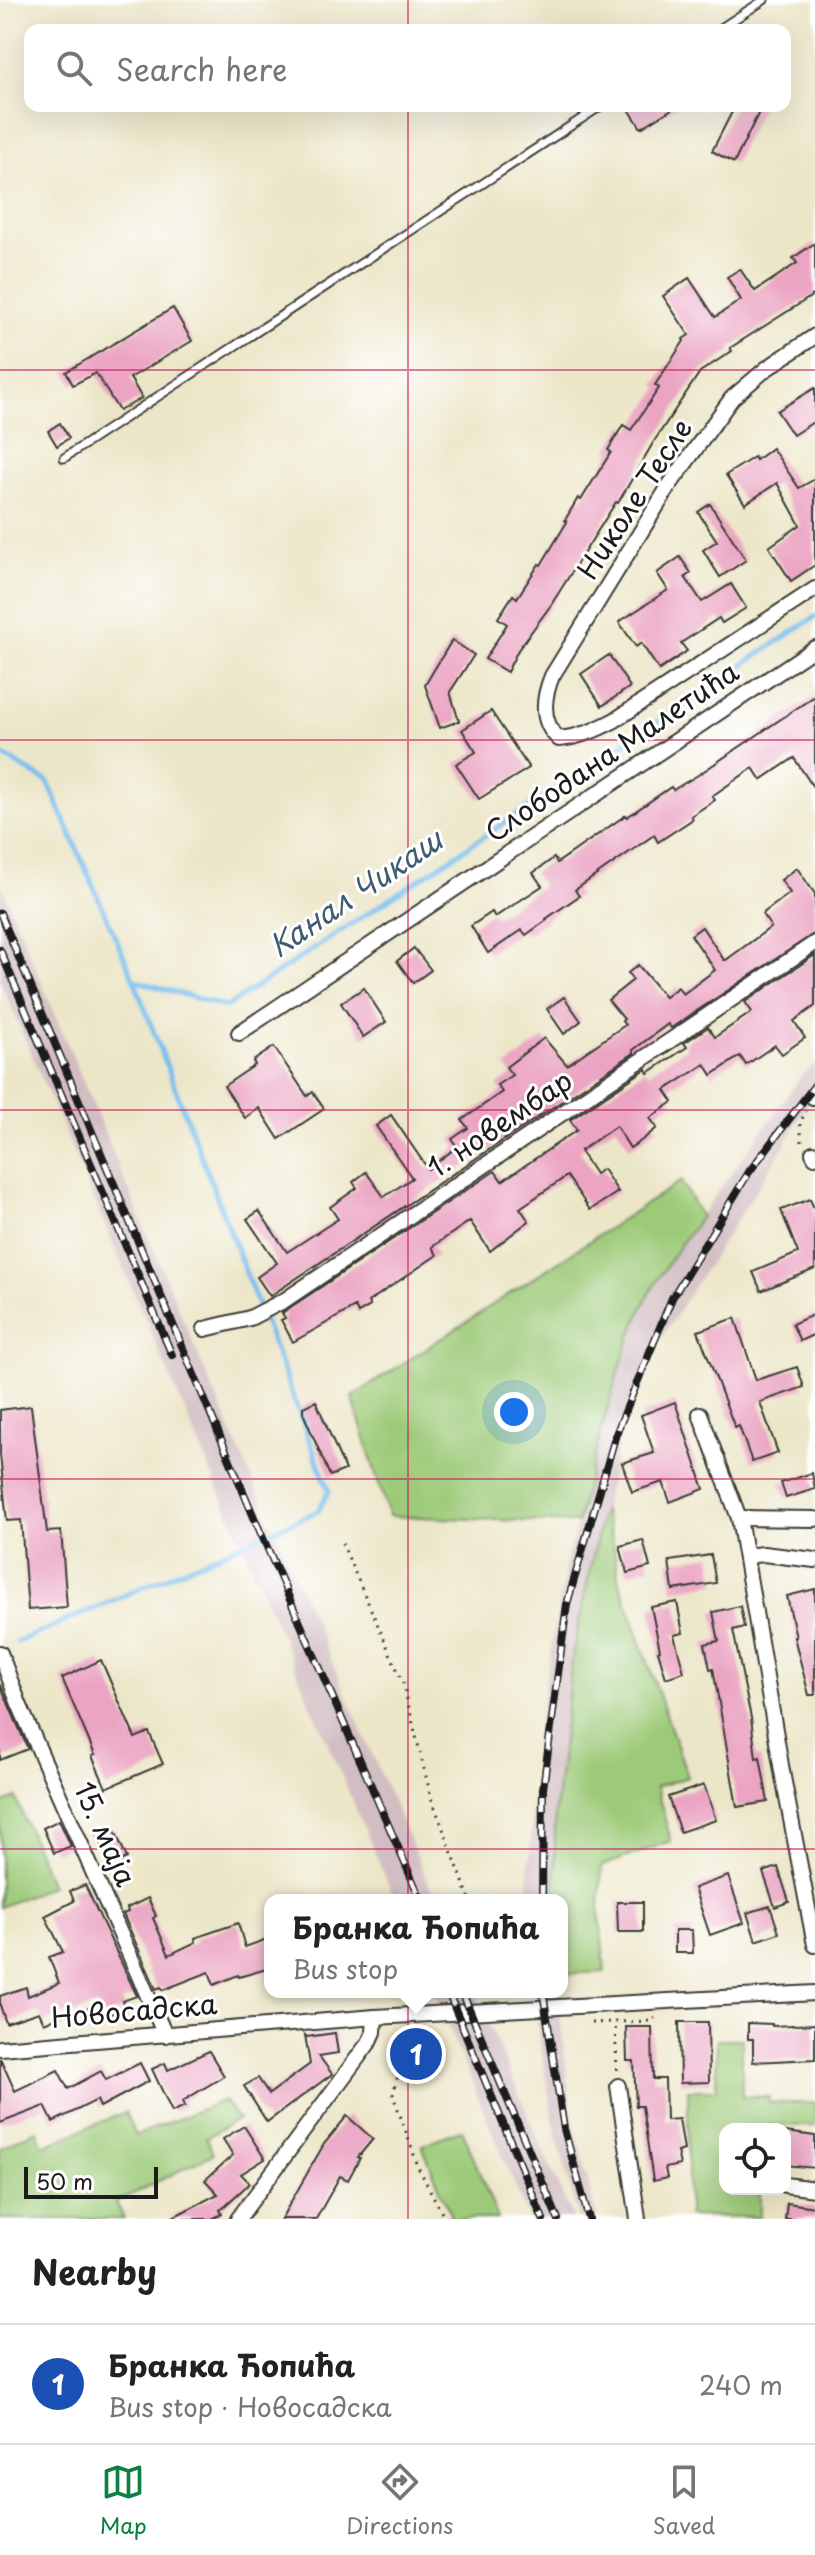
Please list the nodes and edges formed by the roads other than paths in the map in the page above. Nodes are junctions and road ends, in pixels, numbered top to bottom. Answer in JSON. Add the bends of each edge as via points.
{"nodes":[{"id":1,"x":764,"y":0,"type":"edge"},
{"id":2,"x":727,"y":24,"type":"edge"},
{"id":3,"x":592,"y":112,"type":"edge"},
{"id":4,"x":815,"y":336,"type":"edge"},
{"id":5,"x":64,"y":458,"type":"dead end"},
{"id":6,"x":815,"y":589,"type":"edge"},
{"id":7,"x":815,"y":648,"type":"edge"},
{"id":8,"x":547,"y":722,"type":"joint"},
{"id":9,"x":815,"y":943,"type":"edge"},
{"id":10,"x":239,"y":1033,"type":"dead end"},
{"id":11,"x":205,"y":1329,"type":"dead end"},
{"id":12,"x":700,"y":1414,"type":"dead end"},
{"id":13,"x":739,"y":1518,"type":"junction"},
{"id":14,"x":815,"y":1519,"type":"edge"},
{"id":15,"x":746,"y":1556,"type":"junction"},
{"id":16,"x":815,"y":1560,"type":"edge"},
{"id":17,"x":0,"y":1653,"type":"edge"},
{"id":18,"x":815,"y":1945,"type":"edge"},
{"id":19,"x":815,"y":1993,"type":"edge"},
{"id":20,"x":375,"y":2017,"type":"junction"},
{"id":21,"x":165,"y":2035,"type":"junction"},
{"id":22,"x":0,"y":2048,"type":"edge"},
{"id":23,"x":618,"y":2086,"type":"road end"},
{"id":24,"x":791,"y":2186,"type":"edge"},
{"id":25,"x":815,"y":2189,"type":"edge"},
{"id":26,"x":238,"y":2219,"type":"edge"},
{"id":27,"x":638,"y":2219,"type":"edge"}],
"edges":[{"from":1,"to":2,"type":"lane"},
{"from":3,"to":5,"type":"lane"},
{"from":4,"to":8,"type":"street","name":"Николе Тесле","via":[[732,398],[671,483],[552,676],[544,708]]},
{"from":6,"to":8,"type":"street","name":"Слободана Малетића","via":[[615,720],[559,739]]},
{"from":7,"to":10,"type":"street","name":"Слободана Малетића"},
{"from":9,"to":11,"type":"street","name":"1. новембар","via":[[285,1300],[250,1318]]},
{"from":12,"to":13,"type":"street"},
{"from":13,"to":14,"type":"street"},
{"from":13,"to":15,"type":"street"},
{"from":15,"to":16,"type":"street"},
{"from":15,"to":18,"type":"street"},
{"from":17,"to":21,"type":"street","name":"15. маја"},
{"from":19,"to":20,"type":"street","name":"Новосадска"},
{"from":20,"to":21,"type":"street","name":"Новосадска"},
{"from":20,"to":26,"type":"street","via":[[370,2041]]},
{"from":21,"to":22,"type":"street","name":"Новосадска"},
{"from":23,"to":27,"type":"street"},
{"from":24,"to":25,"type":"street"}]}
